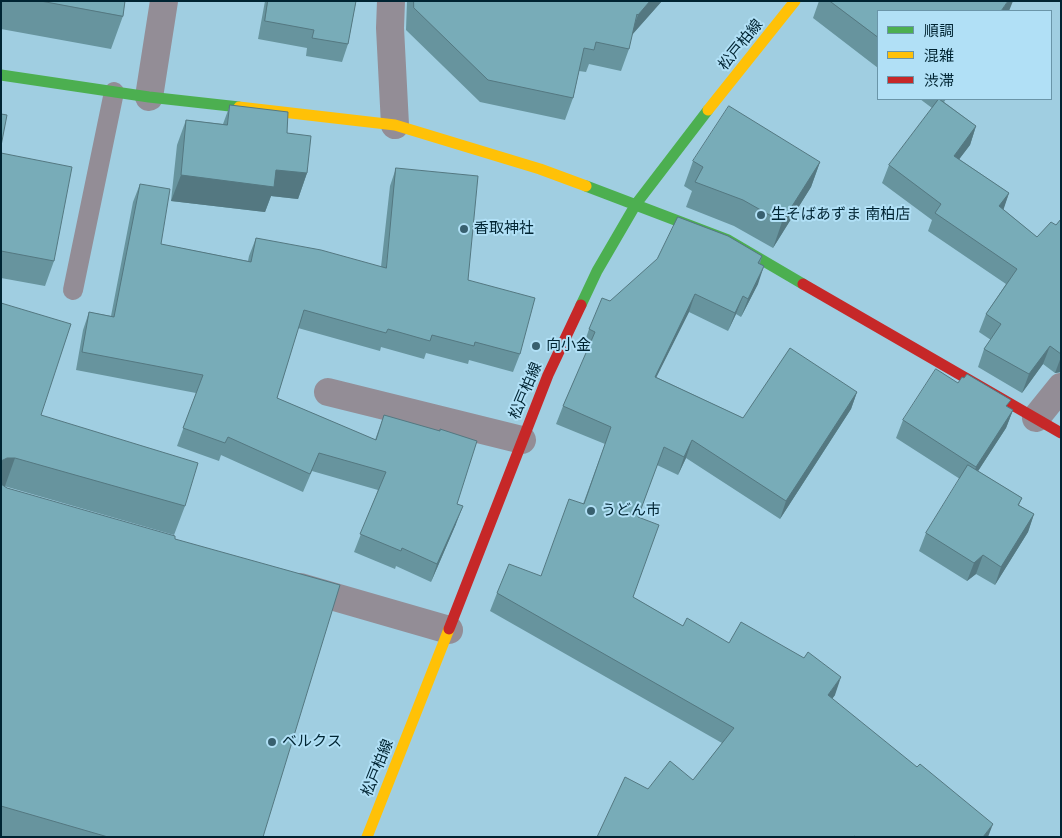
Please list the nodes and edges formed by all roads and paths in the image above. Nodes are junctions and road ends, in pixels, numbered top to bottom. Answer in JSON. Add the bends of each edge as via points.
{"nodes":[{"id":1,"x":164,"y":1,"type":"edge"},
{"id":2,"x":391,"y":1,"type":"edge"},
{"id":3,"x":795,"y":1,"type":"edge"},
{"id":4,"x":1,"y":74,"type":"edge"},
{"id":5,"x":114,"y":92,"type":"junction"},
{"id":6,"x":149,"y":97,"type":"junction"},
{"id":7,"x":395,"y":125,"type":"junction"},
{"id":8,"x":636,"y":204,"type":"junction"},
{"id":9,"x":74,"y":290,"type":"dead end"},
{"id":10,"x":1061,"y":387,"type":"edge"},
{"id":11,"x":328,"y":392,"type":"dead end"},
{"id":12,"x":1036,"y":418,"type":"junction"},
{"id":13,"x":1061,"y":433,"type":"edge"},
{"id":14,"x":522,"y":440,"type":"junction"},
{"id":15,"x":278,"y":581,"type":"edge"},
{"id":16,"x":449,"y":630,"type":"junction"},
{"id":17,"x":367,"y":837,"type":"edge"}],
"edges":[{"from":1,"to":6,"type":"street"},
{"from":2,"to":7,"type":"street"},
{"from":3,"to":8,"type":"street","name":"松戸柏線"},
{"from":4,"to":5,"type":"street"},
{"from":5,"to":6,"type":"street"},
{"from":5,"to":9,"type":"lane"},
{"from":6,"to":7,"type":"street"},
{"from":7,"to":8,"type":"street","via":[[540,169]]},
{"from":8,"to":12,"type":"street","via":[[728,240]]},
{"from":8,"to":14,"type":"street","name":"松戸柏線","via":[[598,271],[548,375]]},
{"from":10,"to":12,"type":"street"},
{"from":11,"to":14,"type":"street"},
{"from":12,"to":13,"type":"street"},
{"from":14,"to":16,"type":"street","name":"松戸柏線"},
{"from":15,"to":16,"type":"street"},
{"from":16,"to":17,"type":"street","name":"松戸柏線"}]}
